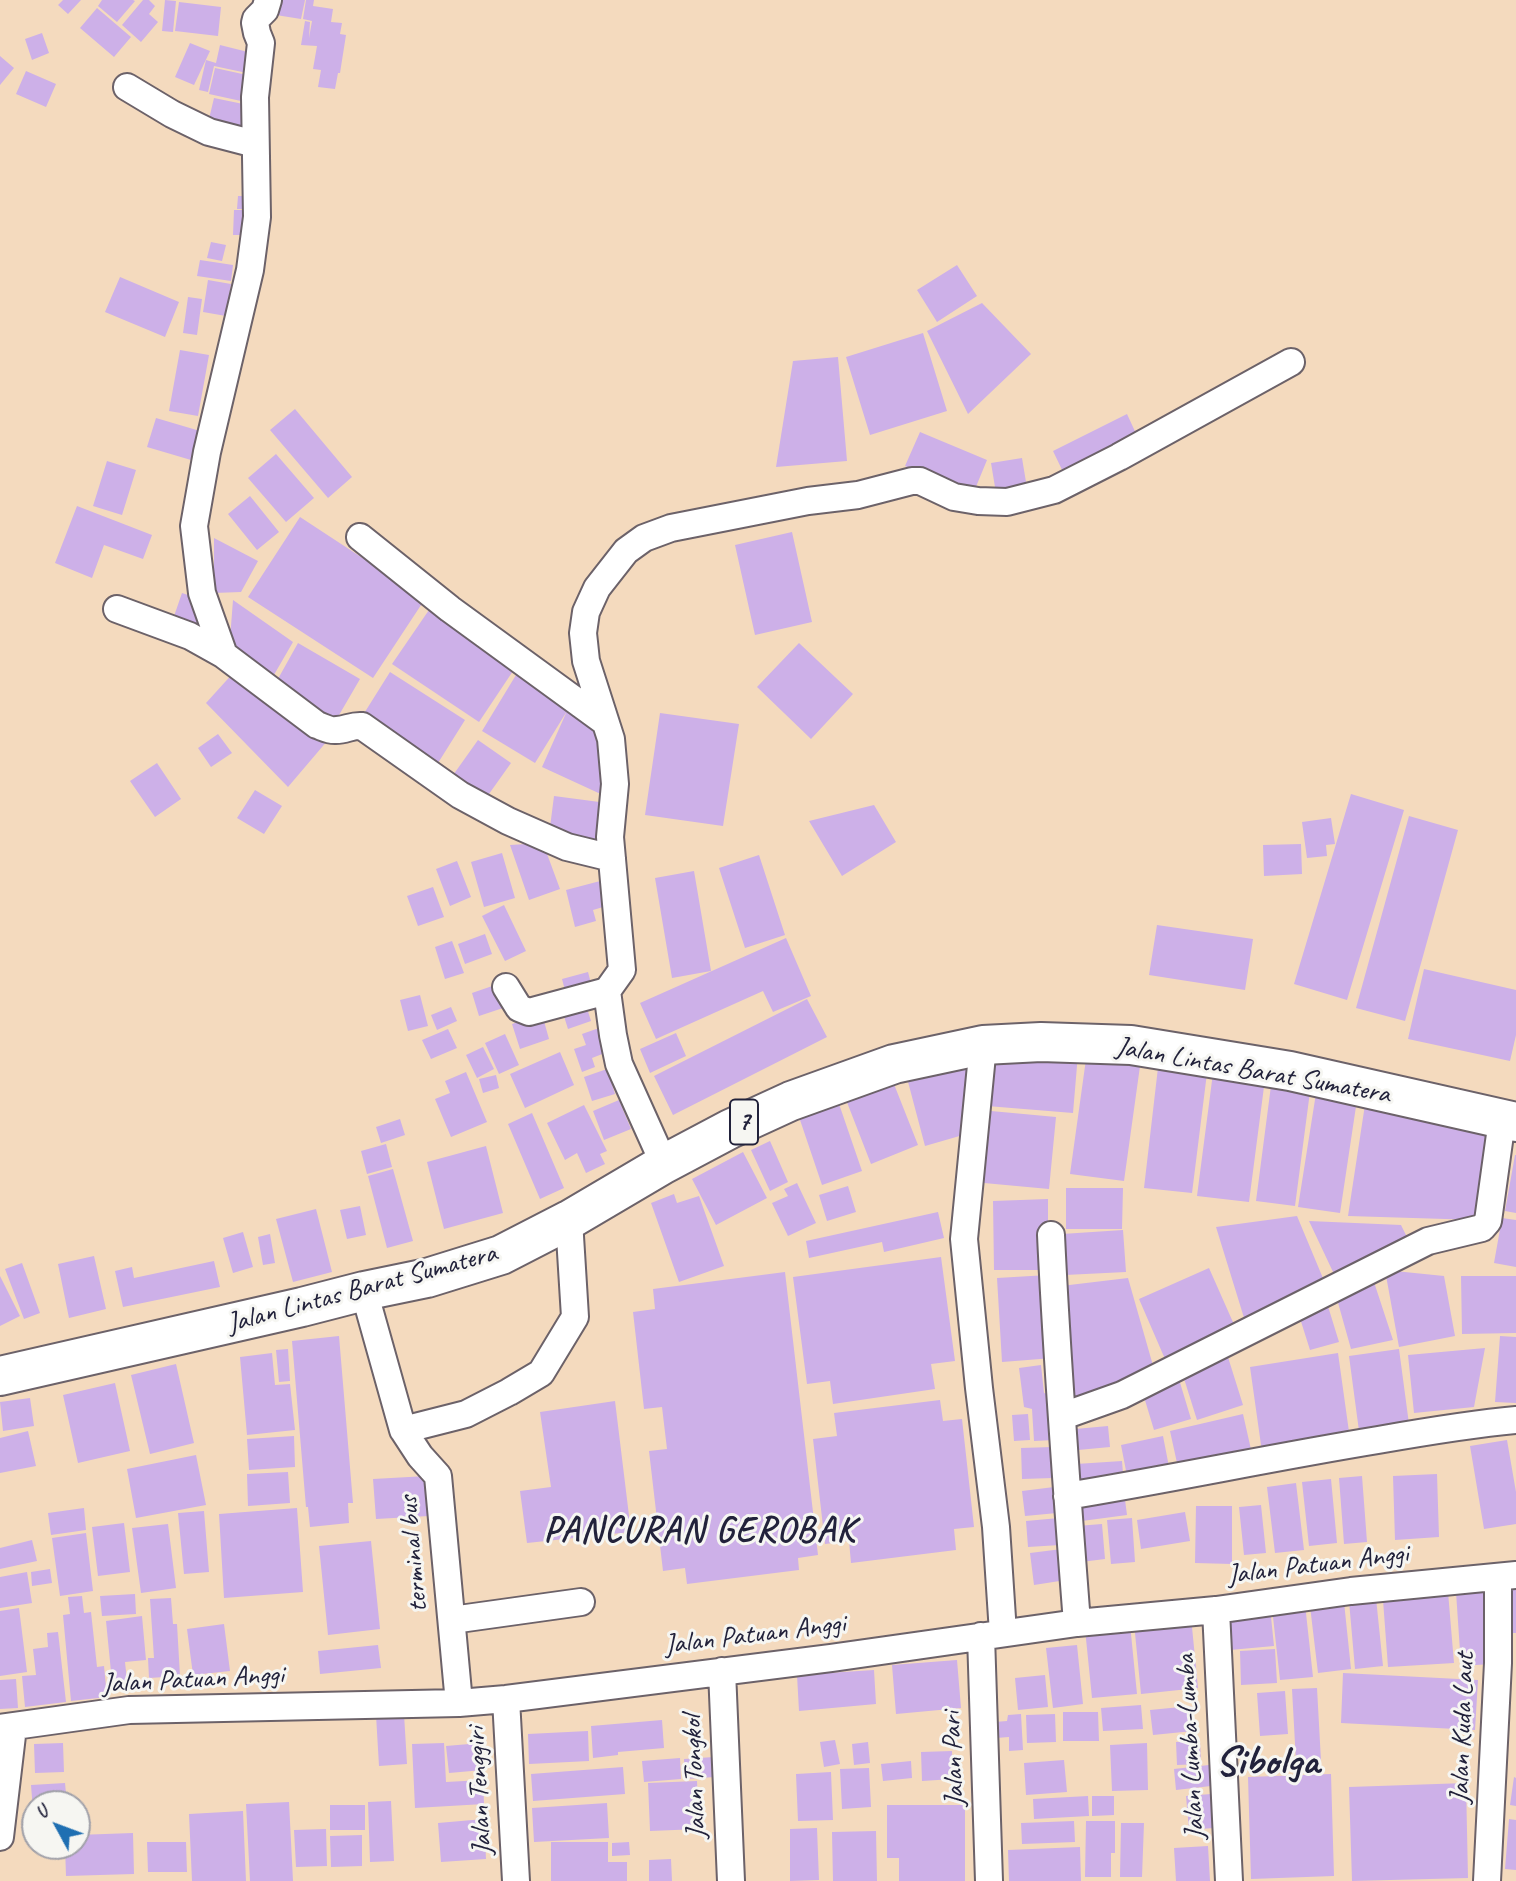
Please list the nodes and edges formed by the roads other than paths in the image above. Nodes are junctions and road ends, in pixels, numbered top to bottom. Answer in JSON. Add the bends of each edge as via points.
{"nodes":[{"id":1,"x":268,"y":0,"type":"edge"},
{"id":2,"x":127,"y":87,"type":"dead end"},
{"id":3,"x":255,"y":145,"type":"junction"},
{"id":4,"x":1291,"y":362,"type":"dead end"},
{"id":5,"x":360,"y":537,"type":"dead end"},
{"id":6,"x":117,"y":609,"type":"dead end"},
{"id":7,"x":225,"y":655,"type":"junction"},
{"id":8,"x":605,"y":722,"type":"junction"},
{"id":9,"x":612,"y":858,"type":"junction"},
{"id":10,"x":506,"y":987,"type":"dead end"},
{"id":11,"x":607,"y":991,"type":"junction"},
{"id":12,"x":983,"y":1045,"type":"junction"},
{"id":13,"x":1509,"y":1121,"type":"edge"},
{"id":14,"x":664,"y":1164,"type":"junction"},
{"id":15,"x":569,"y":1220,"type":"junction"},
{"id":16,"x":1051,"y":1235,"type":"dead end"},
{"id":17,"x":363,"y":1291,"type":"junction"},
{"id":18,"x":0,"y":1376,"type":"edge"},
{"id":19,"x":1063,"y":1416,"type":"junction"},
{"id":20,"x":1516,"y":1420,"type":"edge"},
{"id":21,"x":403,"y":1430,"type":"junction"},
{"id":22,"x":1068,"y":1496,"type":"junction"},
{"id":23,"x":1507,"y":1576,"type":"edge"},
{"id":24,"x":581,"y":1602,"type":"dead end"},
{"id":25,"x":1216,"y":1610,"type":"junction"},
{"id":26,"x":452,"y":1620,"type":"junction"},
{"id":27,"x":1077,"y":1623,"type":"junction"},
{"id":28,"x":992,"y":1634,"type":"junction"},
{"id":29,"x":722,"y":1671,"type":"junction"},
{"id":30,"x":506,"y":1699,"type":"junction"},
{"id":31,"x":459,"y":1703,"type":"junction"},
{"id":32,"x":6,"y":1728,"type":"edge"},
{"id":33,"x":0,"y":1837,"type":"edge"},
{"id":34,"x":516,"y":1881,"type":"edge"},
{"id":35,"x":731,"y":1881,"type":"edge"},
{"id":36,"x":989,"y":1881,"type":"edge"},
{"id":37,"x":1229,"y":1881,"type":"edge"},
{"id":38,"x":1487,"y":1881,"type":"edge"}],
"edges":[{"from":1,"to":3,"type":"street","via":[[255,23],[261,43]]},
{"from":2,"to":3,"type":"street","via":[[209,132]]},
{"from":3,"to":7,"type":"street","via":[[257,217],[250,270],[194,526],[202,593]]},
{"from":4,"to":8,"type":"street","via":[[1054,490],[1007,502],[978,501],[912,481],[671,528],[644,538],[626,551],[597,588],[586,612],[586,661]]},
{"from":5,"to":8,"type":"street"},
{"from":6,"to":7,"type":"street","via":[[190,636]]},
{"from":7,"to":9,"type":"street","via":[[317,725],[332,730],[362,726],[460,795],[508,821],[567,847]]},
{"from":8,"to":9,"type":"street","via":[[615,784]]},
{"from":9,"to":11,"type":"street","via":[[622,970]]},
{"from":10,"to":11,"type":"street","via":[[519,1008],[529,1012]]},
{"from":11,"to":14,"type":"street","via":[[619,1064]]},
{"from":12,"to":13,"type":"highway","name":"Jalan Lintas Barat Sumatera","number":"7","via":[[1131,1045],[1290,1071]]},
{"from":12,"to":14,"type":"highway","name":"Jalan Lintas Barat Sumatera","number":"7","via":[[894,1063],[791,1101]]},
{"from":12,"to":28,"type":"street","name":"Jalan Pari","via":[[964,1239],[996,1527]]},
{"from":13,"to":19,"type":"street","via":[[1488,1221],[1482,1228],[1428,1241],[1122,1395]]},
{"from":14,"to":15,"type":"highway","name":"Jalan Lintas Barat Sumatera","number":"7"},
{"from":15,"to":17,"type":"highway","name":"Jalan Lintas Barat Sumatera","number":"7","via":[[501,1255],[427,1278]]},
{"from":15,"to":21,"type":"street","via":[[575,1317],[541,1373],[466,1414]]},
{"from":16,"to":19,"type":"street"},
{"from":17,"to":18,"type":"highway","name":"Jalan Lintas Barat Sumatera","number":"7"},
{"from":17,"to":21,"type":"street","name":"terminal bus"},
{"from":19,"to":22,"type":"street"},
{"from":20,"to":22,"type":"street","via":[[1266,1458]]},
{"from":21,"to":26,"type":"street","name":"terminal bus","via":[[438,1476]]},
{"from":22,"to":27,"type":"street"},
{"from":23,"to":25,"type":"street","name":"Jalan Patuan Anggi"},
{"from":23,"to":38,"type":"street","name":"Jalan Kuda Laut"},
{"from":24,"to":26,"type":"street"},
{"from":25,"to":27,"type":"street","name":"Jalan Patuan Anggi"},
{"from":25,"to":37,"type":"street","name":"Jalan Lumba-Lumba"},
{"from":26,"to":31,"type":"street","name":"terminal bus"},
{"from":27,"to":28,"type":"street","name":"Jalan Patuan Anggi"},
{"from":28,"to":29,"type":"street","name":"Jalan Patuan Anggi"},
{"from":28,"to":36,"type":"street","name":"Jalan Pari"},
{"from":29,"to":30,"type":"street","name":"Jalan Patuan Anggi"},
{"from":29,"to":35,"type":"street","name":"Jalan Tongkol"},
{"from":30,"to":31,"type":"street","name":"Jalan Patuan Anggi"},
{"from":30,"to":34,"type":"street","name":"Jalan Tenggiri"},
{"from":31,"to":32,"type":"street","name":"Jalan Patuan Anggi","via":[[130,1710]]},
{"from":32,"to":33,"type":"street"}]}
